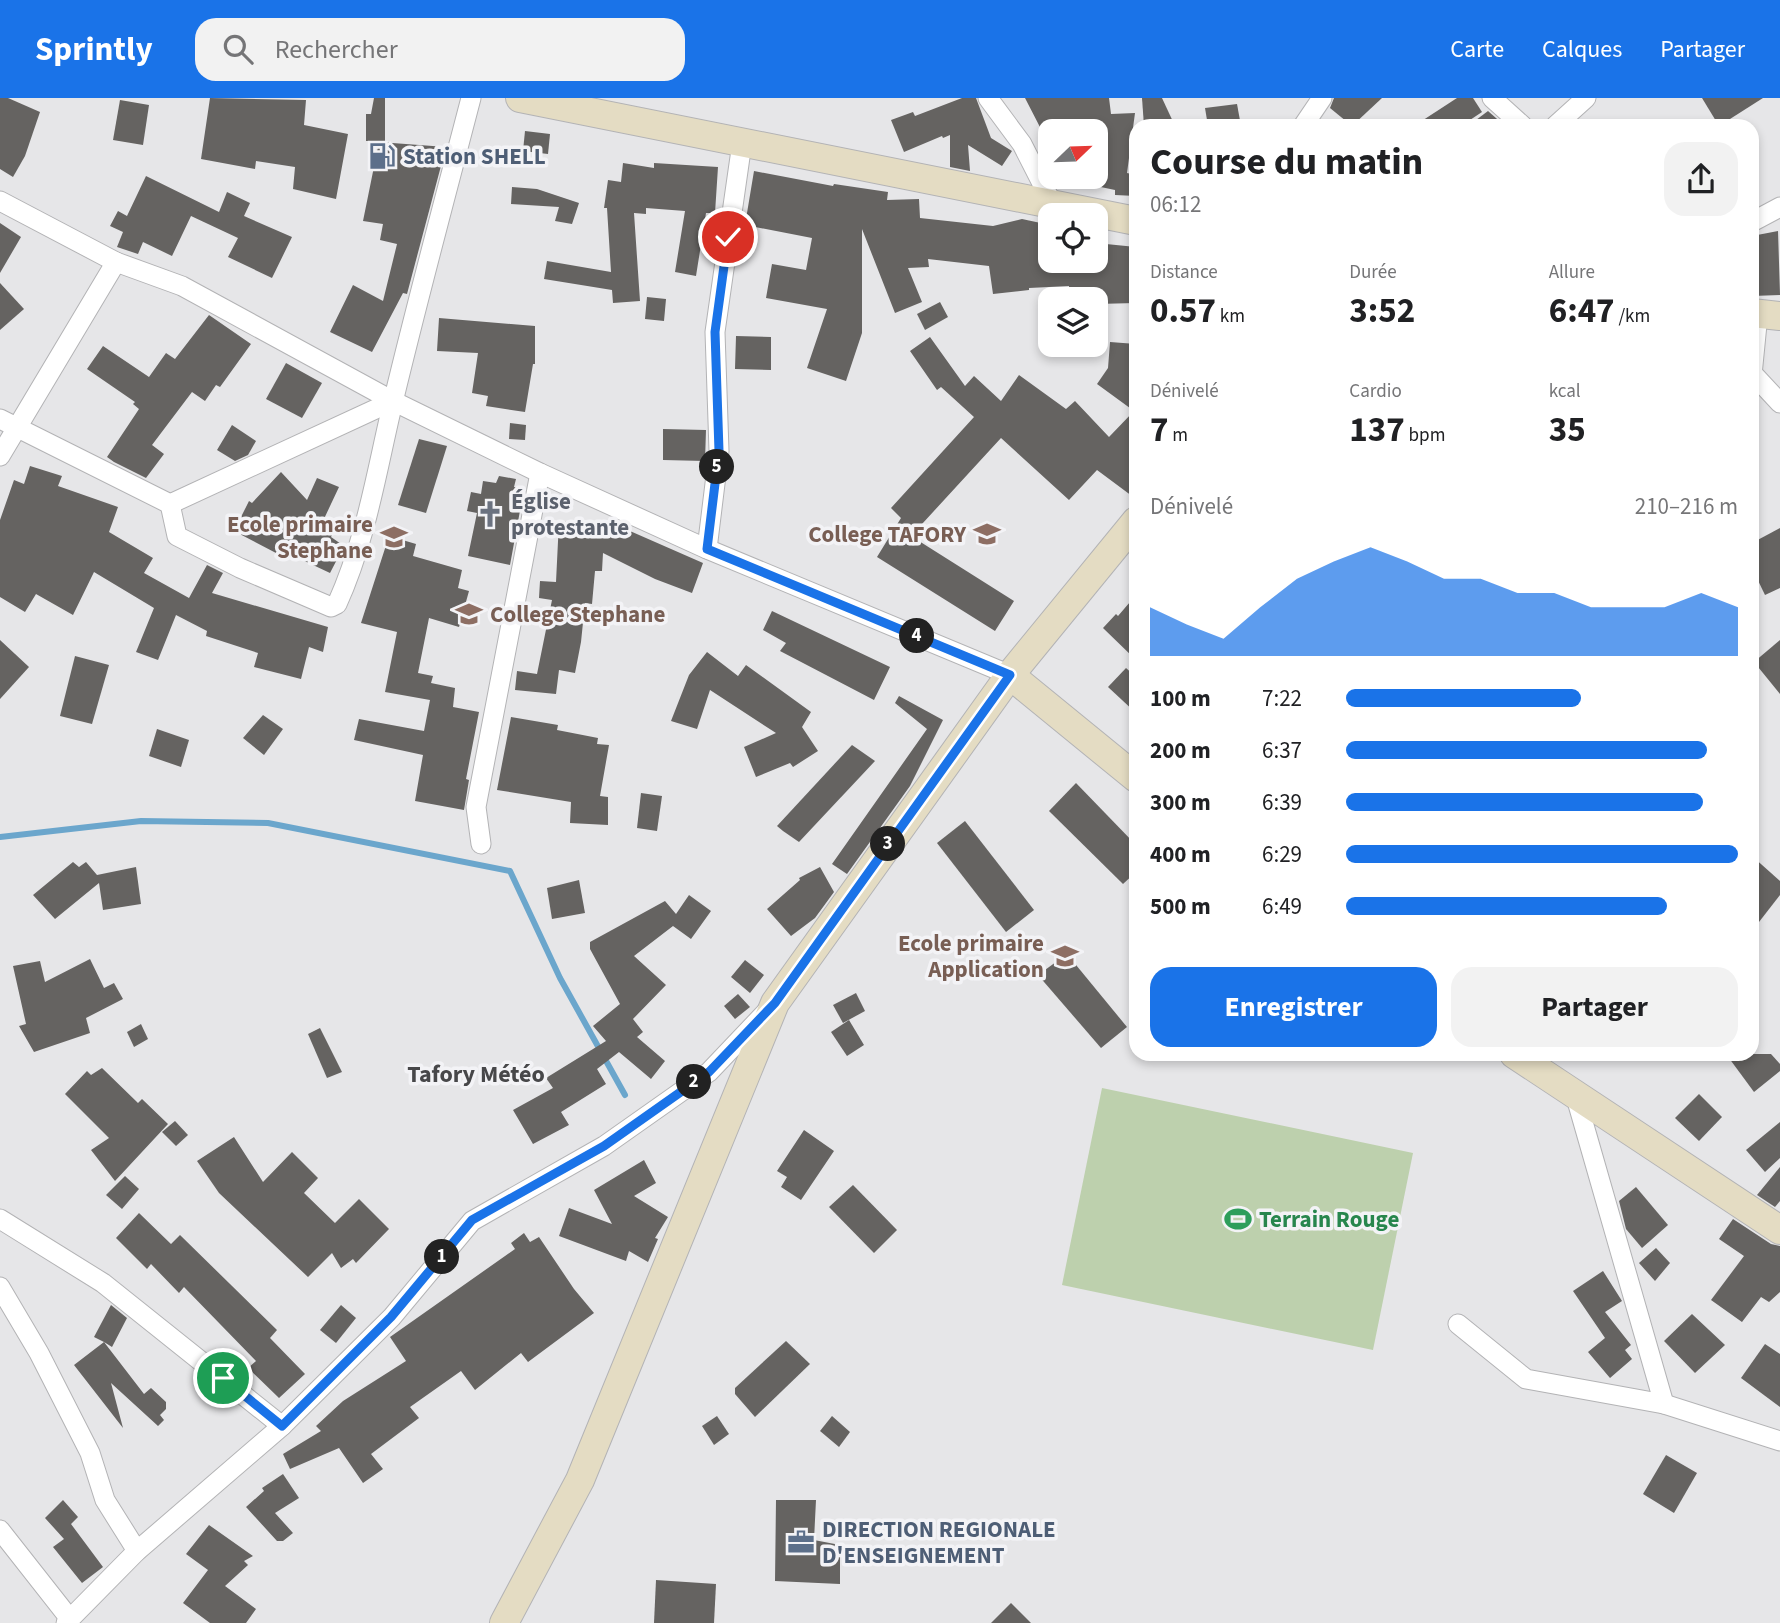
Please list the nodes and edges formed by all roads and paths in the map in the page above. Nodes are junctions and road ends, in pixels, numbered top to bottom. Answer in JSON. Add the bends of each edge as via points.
{"nodes":[{"id":1,"x":471,"y":98,"type":"edge"},
{"id":2,"x":520,"y":98,"type":"edge"},
{"id":3,"x":988,"y":98,"type":"edge"},
{"id":4,"x":1322,"y":98,"type":"edge"},
{"id":5,"x":1492,"y":98,"type":"edge"},
{"id":6,"x":1586,"y":98,"type":"edge"},
{"id":7,"x":1308,"y":119,"type":"edge"},
{"id":8,"x":1515,"y":119,"type":"edge"},
{"id":9,"x":1563,"y":119,"type":"edge"},
{"id":10,"x":742,"y":143,"type":"junction"},
{"id":11,"x":0,"y":201,"type":"edge"},
{"id":12,"x":1043,"y":203,"type":"edge"},
{"id":13,"x":1052,"y":203,"type":"edge"},
{"id":14,"x":1780,"y":207,"type":"edge"},
{"id":15,"x":1108,"y":216,"type":"edge"},
{"id":16,"x":1759,"y":218,"type":"edge"},
{"id":17,"x":1129,"y":220,"type":"edge"},
{"id":18,"x":116,"y":262,"type":"junction"},
{"id":19,"x":1763,"y":314,"type":"edge"},
{"id":20,"x":1759,"y":336,"type":"edge"},
{"id":21,"x":1759,"y":382,"type":"edge"},
{"id":22,"x":393,"y":401,"type":"junction"},
{"id":23,"x":1780,"y":403,"type":"edge"},
{"id":24,"x":8,"y":423,"type":"edge"},
{"id":25,"x":0,"y":456,"type":"edge"},
{"id":26,"x":540,"y":473,"type":"junction"},
{"id":27,"x":170,"y":504,"type":"junction"},
{"id":28,"x":1129,"y":530,"type":"edge"},
{"id":29,"x":707,"y":549,"type":"junction"},
{"id":30,"x":1010,"y":675,"type":"junction"},
{"id":31,"x":1129,"y":772,"type":"edge"},
{"id":32,"x":481,"y":844,"type":"dead end"},
{"id":33,"x":775,"y":1003,"type":"junction"},
{"id":34,"x":1525,"y":1061,"type":"edge"},
{"id":35,"x":1575,"y":1094,"type":"junction"},
{"id":36,"x":0,"y":1219,"type":"edge"},
{"id":37,"x":1780,"y":1230,"type":"edge"},
{"id":38,"x":0,"y":1287,"type":"edge"},
{"id":39,"x":1458,"y":1324,"type":"dead end"},
{"id":40,"x":1664,"y":1404,"type":"junction"},
{"id":41,"x":282,"y":1426,"type":"junction"},
{"id":42,"x":1780,"y":1441,"type":"edge"},
{"id":43,"x":0,"y":1530,"type":"edge"},
{"id":44,"x":136,"y":1551,"type":"junction"},
{"id":45,"x":68,"y":1621,"type":"edge"},
{"id":46,"x":504,"y":1623,"type":"edge"}],
"edges":[{"from":1,"to":22,"type":"street"},
{"from":2,"to":10,"type":"street"},
{"from":3,"to":13,"type":"street","via":[[1022,144]]},
{"from":4,"to":7,"type":"street"},
{"from":5,"to":8,"type":"street"},
{"from":6,"to":9,"type":"street"},
{"from":10,"to":12,"type":"street"},
{"from":10,"to":29,"type":"street","via":[[715,332],[719,451]]},
{"from":11,"to":18,"type":"street"},
{"from":14,"to":16,"type":"street"},
{"from":15,"to":17,"type":"street"},
{"from":18,"to":22,"type":"street","via":[[182,286]]},
{"from":18,"to":24,"type":"street"},
{"from":19,"to":20,"type":"street"},
{"from":21,"to":23,"type":"street"},
{"from":22,"to":26,"type":"street"},
{"from":22,"to":27,"type":"street"},
{"from":22,"to":27,"type":"street","via":[[374,496],[348,579],[337,604],[331,607],[177,536]]},
{"from":24,"to":25,"type":"street"},
{"from":24,"to":27,"type":"street"},
{"from":26,"to":29,"type":"street"},
{"from":26,"to":32,"type":"street","via":[[476,807]]},
{"from":28,"to":30,"type":"street"},
{"from":29,"to":30,"type":"street"},
{"from":30,"to":31,"type":"street"},
{"from":30,"to":33,"type":"street"},
{"from":33,"to":41,"type":"street","via":[[709,1072],[604,1146],[472,1220],[391,1317]]},
{"from":33,"to":46,"type":"street","via":[[580,1480]]},
{"from":34,"to":35,"type":"street"},
{"from":35,"to":37,"type":"street"},
{"from":35,"to":40,"type":"street"},
{"from":36,"to":41,"type":"street","via":[[103,1283]]},
{"from":38,"to":44,"type":"street","via":[[39,1353],[90,1453],[105,1500]]},
{"from":39,"to":40,"type":"street","via":[[1526,1379]]},
{"from":40,"to":42,"type":"street"},
{"from":41,"to":44,"type":"street"},
{"from":43,"to":45,"type":"street"},
{"from":44,"to":45,"type":"street"}]}
